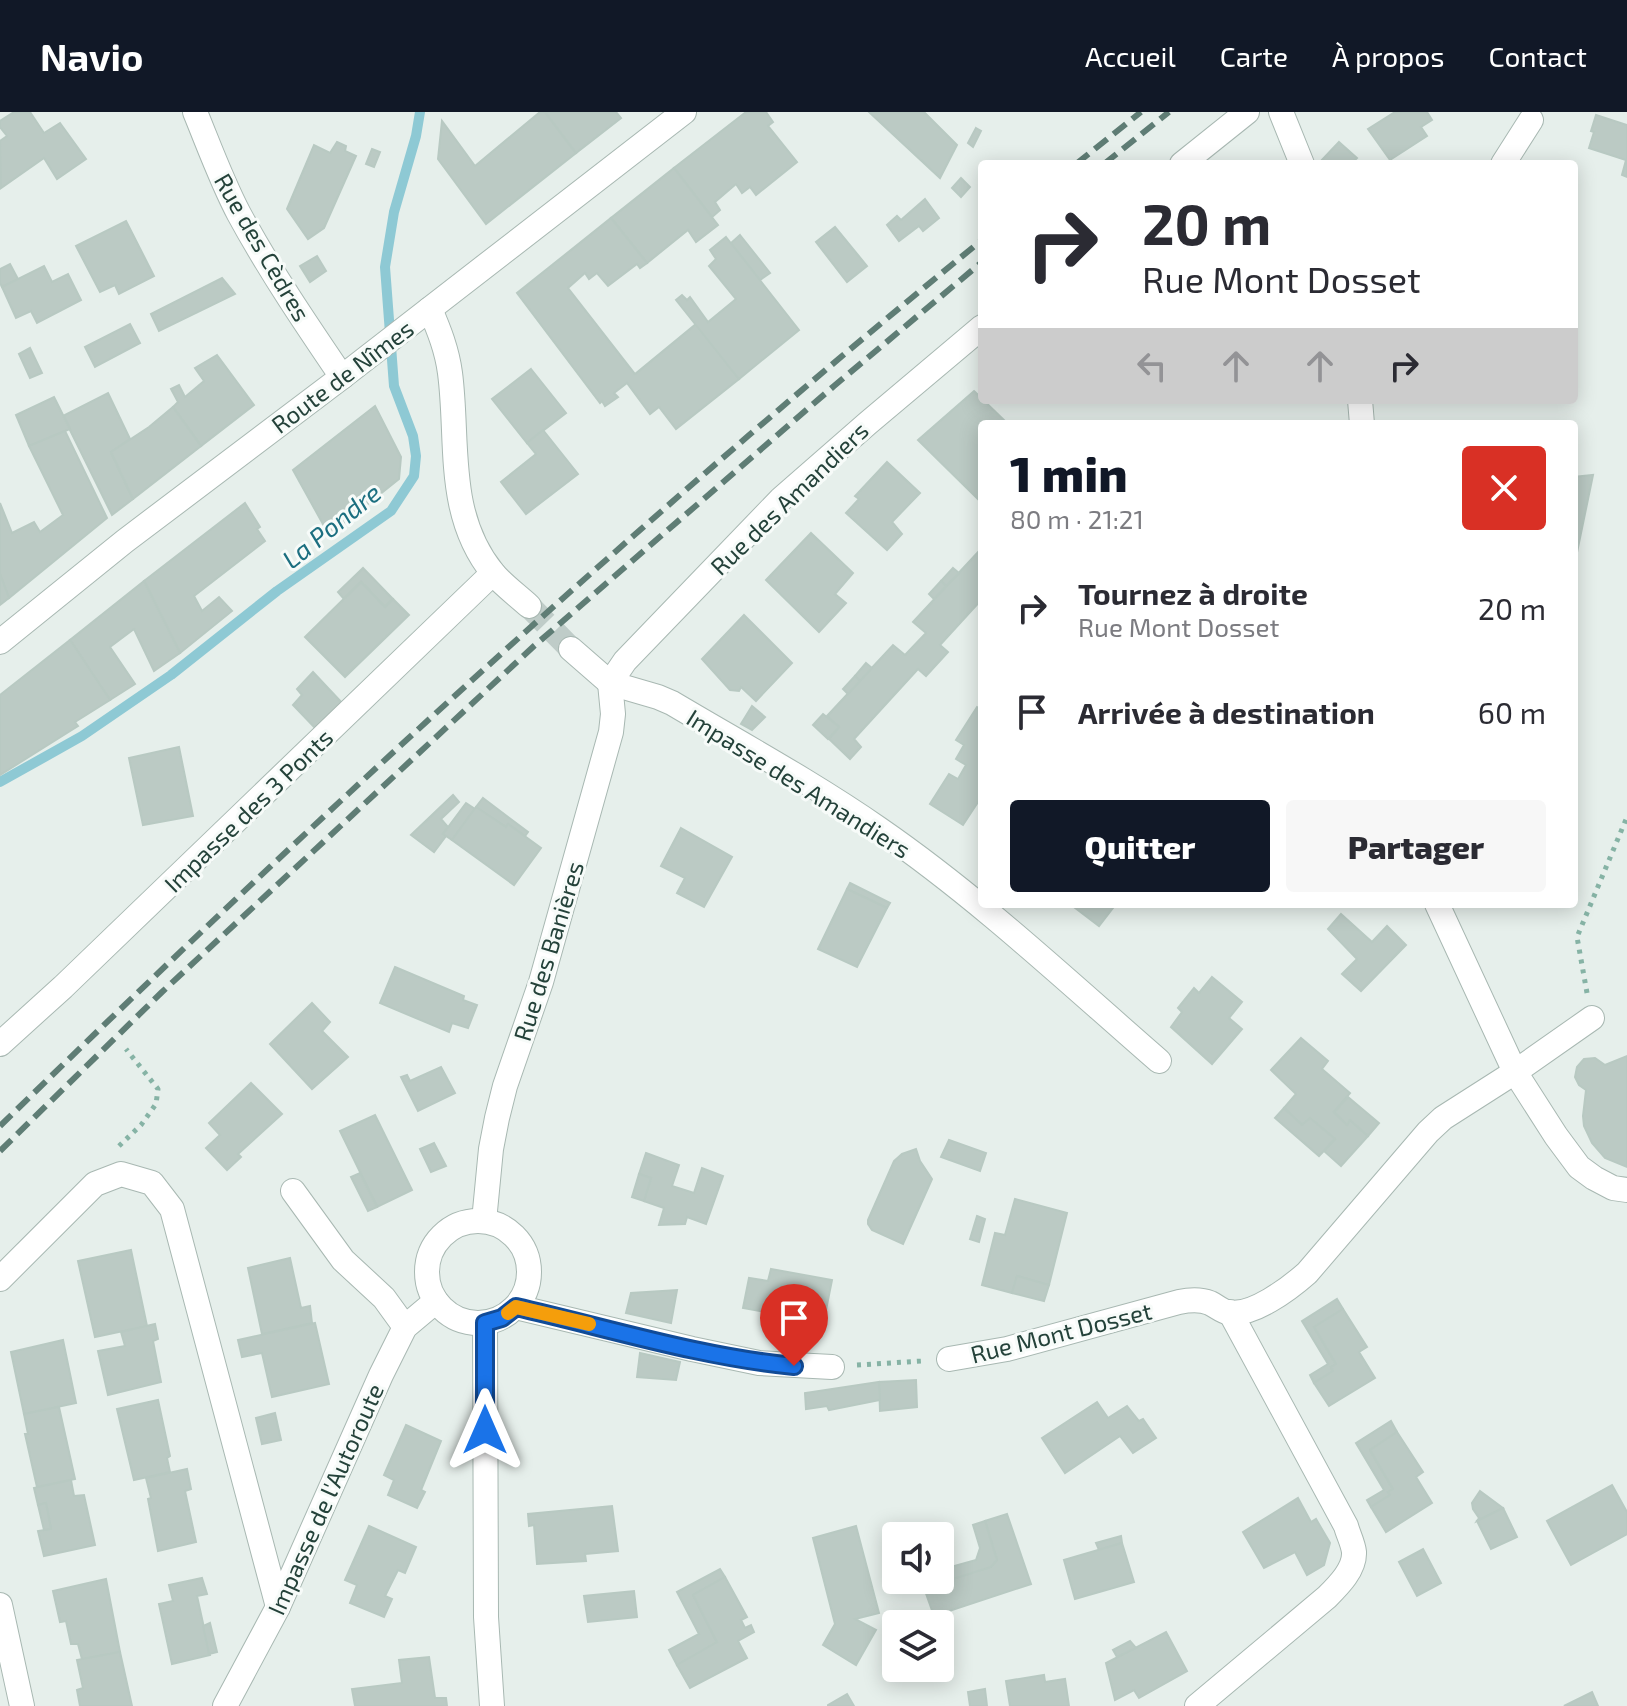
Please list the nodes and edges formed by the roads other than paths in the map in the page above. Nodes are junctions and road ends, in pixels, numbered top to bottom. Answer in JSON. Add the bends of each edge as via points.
{"nodes":[{"id":1,"x":195,"y":112,"type":"edge"},
{"id":2,"x":684,"y":112,"type":"edge"},
{"id":3,"x":1247,"y":112,"type":"edge"},
{"id":4,"x":1281,"y":112,"type":"edge"},
{"id":5,"x":1531,"y":120,"type":"dead end"},
{"id":6,"x":1187,"y":160,"type":"edge"},
{"id":7,"x":1300,"y":160,"type":"edge"},
{"id":8,"x":1506,"y":160,"type":"edge"},
{"id":9,"x":430,"y":309,"type":"junction"},
{"id":10,"x":978,"y":330,"type":"edge"},
{"id":11,"x":342,"y":377,"type":"junction"},
{"id":12,"x":493,"y":573,"type":"junction"},
{"id":13,"x":529,"y":606,"type":"tunnel mouth"},
{"id":14,"x":0,"y":642,"type":"edge"},
{"id":15,"x":571,"y":649,"type":"tunnel mouth"},
{"id":16,"x":610,"y":683,"type":"junction"},
{"id":17,"x":978,"y":904,"type":"edge"},
{"id":18,"x":982,"y":908,"type":"edge"},
{"id":19,"x":1439,"y":908,"type":"edge"},
{"id":20,"x":1592,"y":1018,"type":"road end"},
{"id":21,"x":0,"y":1044,"type":"edge"},
{"id":22,"x":1159,"y":1061,"type":"dead end"},
{"id":23,"x":1515,"y":1072,"type":"junction"},
{"id":24,"x":1627,"y":1190,"type":"edge"},
{"id":25,"x":293,"y":1191,"type":"dead end"},
{"id":26,"x":484,"y":1221,"type":"junction"},
{"id":27,"x":0,"y":1279,"type":"edge"},
{"id":28,"x":436,"y":1301,"type":"junction"},
{"id":29,"x":516,"y":1307,"type":"junction"},
{"id":30,"x":1230,"y":1312,"type":"junction"},
{"id":31,"x":485,"y":1323,"type":"junction"},
{"id":32,"x":405,"y":1327,"type":"junction"},
{"id":33,"x":949,"y":1359,"type":"road end"},
{"id":34,"x":832,"y":1367,"type":"road end"},
{"id":35,"x":0,"y":1605,"type":"edge"},
{"id":36,"x":278,"y":1607,"type":"junction"},
{"id":37,"x":22,"y":1706,"type":"edge"},
{"id":38,"x":225,"y":1706,"type":"edge"},
{"id":39,"x":492,"y":1706,"type":"edge"},
{"id":40,"x":1197,"y":1706,"type":"edge"}],
"edges":[{"from":1,"to":11,"type":"street","name":"Rue des Cèdres","via":[[239,214],[280,287]]},
{"from":2,"to":9,"type":"street","name":"Route de Nîmes"},
{"from":3,"to":6,"type":"street"},
{"from":4,"to":7,"type":"street"},
{"from":5,"to":8,"type":"street"},
{"from":9,"to":11,"type":"street","name":"Route de Nîmes"},
{"from":9,"to":12,"type":"street","via":[[449,370],[462,509]]},
{"from":10,"to":16,"type":"street","name":"Rue des Amandiers","via":[[781,499]]},
{"from":11,"to":14,"type":"street","name":"Route de Nîmes"},
{"from":12,"to":13,"type":"street"},
{"from":12,"to":21,"type":"street","name":"Impasse des 3 Ponts"},
{"from":15,"to":16,"type":"street"},
{"from":16,"to":17,"type":"street","name":"Impasse des Amandiers","via":[[672,703],[821,791]]},
{"from":16,"to":26,"type":"street","name":"Rue des Banières","via":[[611,732],[541,982],[499,1107]]},
{"from":18,"to":22,"type":"street","name":"Impasse des Amandiers"},
{"from":19,"to":23,"type":"street"},
{"from":20,"to":23,"type":"street"},
{"from":23,"to":24,"type":"street","via":[[1579,1167],[1613,1188]]},
{"from":23,"to":30,"type":"street","via":[[1428,1132],[1294,1285],[1245,1311]]},
{"from":25,"to":32,"type":"street","via":[[343,1260],[384,1298]]},
{"from":26,"to":28,"type":"street","via":[[452,1227],[430,1252],[428,1286]]},
{"from":26,"to":29,"type":"street","via":[[513,1234],[527,1254],[530,1278]]},
{"from":27,"to":36,"type":"street","via":[[97,1184],[121,1174],[152,1183],[172,1209]]},
{"from":28,"to":31,"type":"street","via":[[458,1319]]},
{"from":28,"to":32,"type":"street","name":"Impasse de l'Autoroute"},
{"from":29,"to":31,"type":"street"},
{"from":29,"to":34,"type":"street","via":[[759,1363]]},
{"from":30,"to":33,"type":"street","name":"Rue Mont Dosset","via":[[1201,1300],[1179,1302],[1007,1349]]},
{"from":30,"to":40,"type":"street","via":[[1346,1526],[1354,1552],[1341,1583],[1327,1597]]},
{"from":31,"to":39,"type":"street","via":[[486,1617]]},
{"from":32,"to":36,"type":"street","name":"Impasse de l'Autoroute"},
{"from":35,"to":37,"type":"street"},
{"from":36,"to":38,"type":"street","name":"Impasse de l'Autoroute"}]}
